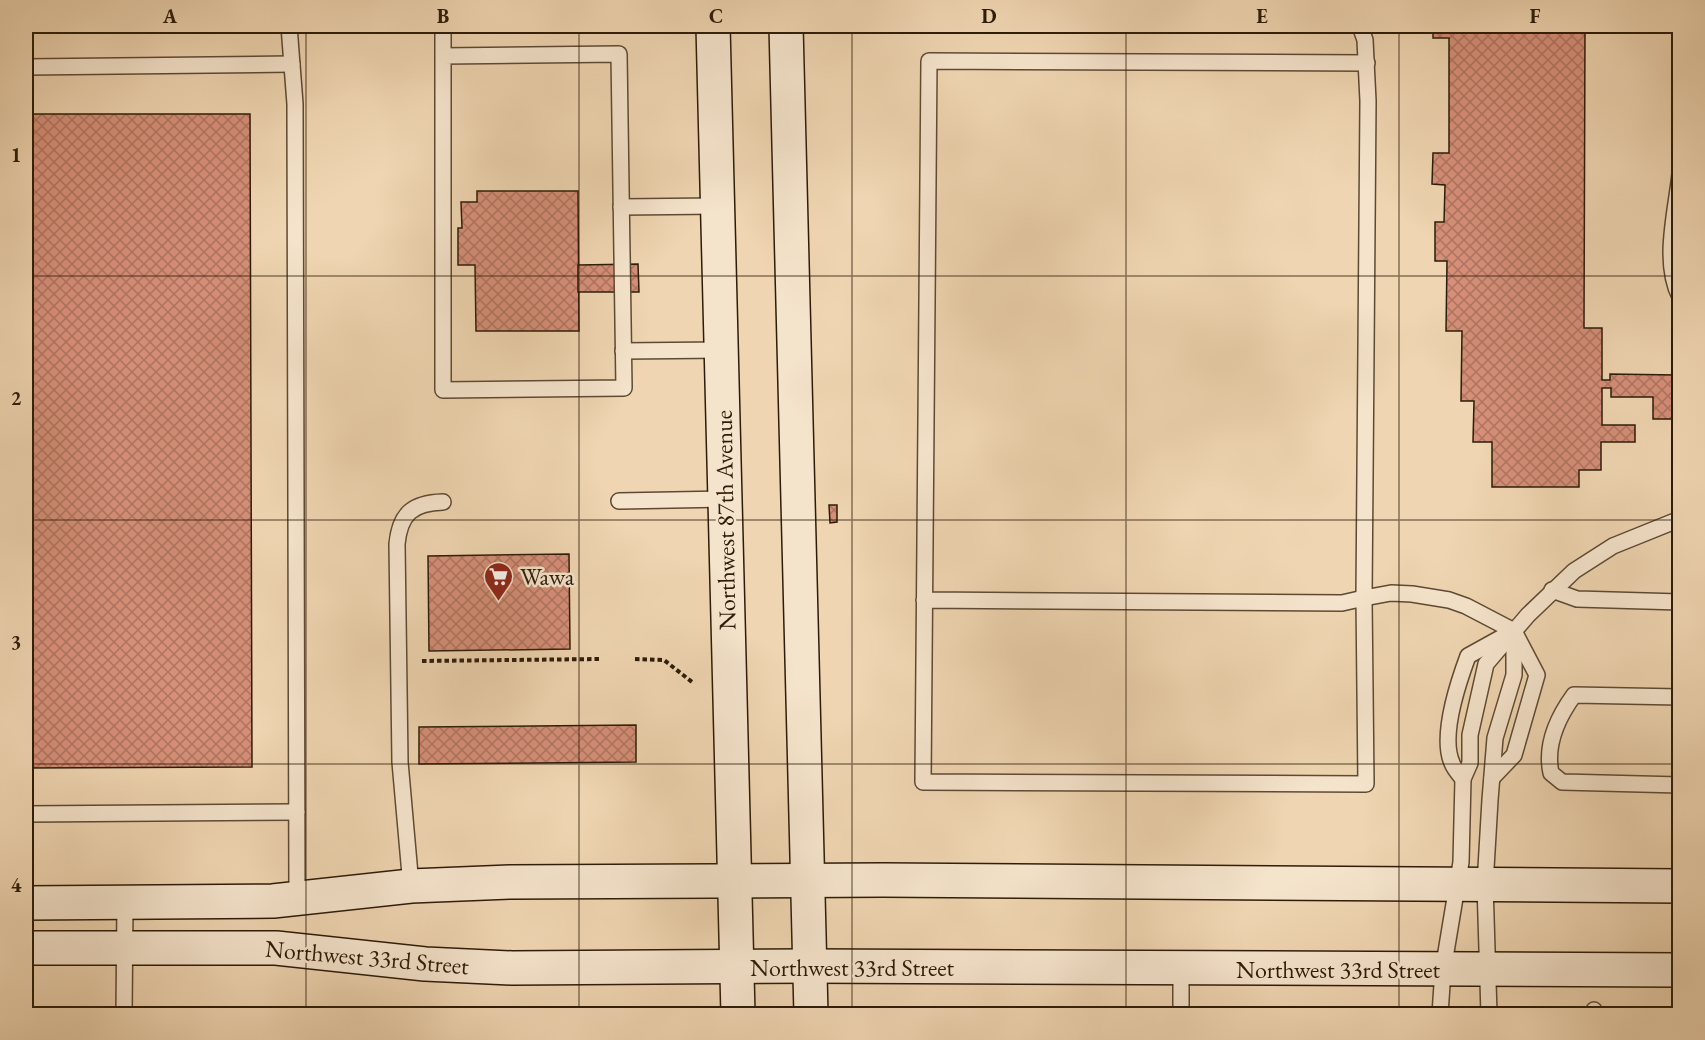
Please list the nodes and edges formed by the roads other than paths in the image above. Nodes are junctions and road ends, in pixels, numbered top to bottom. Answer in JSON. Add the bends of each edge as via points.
{"nodes":[{"id":1,"x":289,"y":26,"type":"edge"},
{"id":2,"x":443,"y":26,"type":"edge"},
{"id":3,"x":713,"y":26,"type":"edge"},
{"id":4,"x":786,"y":26,"type":"edge"},
{"id":5,"x":1360,"y":26,"type":"edge"},
{"id":6,"x":1680,"y":41,"type":"edge"},
{"id":7,"x":443,"y":56,"type":"junction"},
{"id":8,"x":1680,"y":61,"type":"edge"},
{"id":9,"x":1367,"y":63,"type":"junction"},
{"id":10,"x":292,"y":64,"type":"junction"},
{"id":11,"x":26,"y":67,"type":"edge"},
{"id":12,"x":1680,"y":174,"type":"edge"},
{"id":13,"x":718,"y":206,"type":"junction"},
{"id":14,"x":621,"y":207,"type":"junction"},
{"id":15,"x":1680,"y":297,"type":"edge"},
{"id":16,"x":722,"y":350,"type":"junction"},
{"id":17,"x":623,"y":351,"type":"junction"},
{"id":18,"x":726,"y":499,"type":"junction"},
{"id":19,"x":618,"y":501,"type":"dead end"},
{"id":20,"x":443,"y":502,"type":"dead end"},
{"id":21,"x":1680,"y":519,"type":"edge"},
{"id":22,"x":1552,"y":590,"type":"junction"},
{"id":23,"x":1364,"y":598,"type":"junction"},
{"id":24,"x":924,"y":600,"type":"junction"},
{"id":25,"x":1680,"y":602,"type":"edge"},
{"id":26,"x":1514,"y":631,"type":"junction"},
{"id":27,"x":1680,"y":697,"type":"edge"},
{"id":28,"x":1492,"y":778,"type":"junction"},
{"id":29,"x":1463,"y":779,"type":"junction"},
{"id":30,"x":1680,"y":785,"type":"edge"},
{"id":31,"x":297,"y":812,"type":"junction"},
{"id":32,"x":26,"y":814,"type":"edge"},
{"id":33,"x":734,"y":880,"type":"junction"},
{"id":34,"x":808,"y":881,"type":"junction"},
{"id":35,"x":1472,"y":885,"type":"junction"},
{"id":36,"x":411,"y":886,"type":"junction"},
{"id":37,"x":1680,"y":886,"type":"edge"},
{"id":38,"x":297,"y":898,"type":"junction"},
{"id":39,"x":26,"y":903,"type":"edge"},
{"id":40,"x":125,"y":903,"type":"junction"},
{"id":41,"x":125,"y":947,"type":"junction"},
{"id":42,"x":26,"y":948,"type":"edge"},
{"id":43,"x":736,"y":966,"type":"junction"},
{"id":44,"x":810,"y":966,"type":"junction"},
{"id":45,"x":1181,"y":968,"type":"junction"},
{"id":46,"x":1443,"y":970,"type":"junction"},
{"id":47,"x":1490,"y":970,"type":"junction"},
{"id":48,"x":1680,"y":970,"type":"edge"},
{"id":49,"x":124,"y":1014,"type":"edge"},
{"id":50,"x":738,"y":1014,"type":"edge"},
{"id":51,"x":811,"y":1014,"type":"edge"},
{"id":52,"x":1181,"y":1014,"type":"edge"},
{"id":53,"x":1440,"y":1014,"type":"edge"},
{"id":54,"x":1489,"y":1014,"type":"edge"}],
"edges":[{"from":1,"to":10,"type":"lane"},
{"from":2,"to":7,"type":"lane"},
{"from":3,"to":13,"type":"street","name":"Northwest 87th Avenue"},
{"from":4,"to":34,"type":"street"},
{"from":5,"to":9,"type":"lane"},
{"from":6,"to":8,"type":"lane"},
{"from":7,"to":14,"type":"lane","via":[[619,54]]},
{"from":7,"to":17,"type":"lane","via":[[443,390],[624,388]]},
{"from":9,"to":23,"type":"lane"},
{"from":9,"to":24,"type":"lane","via":[[929,61]]},
{"from":10,"to":11,"type":"lane"},
{"from":10,"to":31,"type":"lane"},
{"from":12,"to":15,"type":"lane","via":[[1672,259],[1675,288]]},
{"from":13,"to":14,"type":"lane"},
{"from":13,"to":16,"type":"street","name":"Northwest 87th Avenue"},
{"from":14,"to":17,"type":"lane"},
{"from":16,"to":17,"type":"lane"},
{"from":16,"to":18,"type":"street","name":"Northwest 87th Avenue"},
{"from":18,"to":19,"type":"lane"},
{"from":18,"to":33,"type":"street","name":"Northwest 87th Avenue"},
{"from":20,"to":36,"type":"lane","via":[[409,510],[398,531],[400,762]]},
{"from":21,"to":22,"type":"lane","via":[[1602,552]]},
{"from":22,"to":25,"type":"lane","via":[[1577,599]]},
{"from":22,"to":26,"type":"lane"},
{"from":23,"to":24,"type":"lane","via":[[1342,603]]},
{"from":23,"to":24,"type":"lane","via":[[1366,784],[923,782]]},
{"from":23,"to":26,"type":"lane","via":[[1391,593],[1444,598]]},
{"from":26,"to":28,"type":"lane","via":[[1514,675],[1495,738]]},
{"from":26,"to":28,"type":"lane","via":[[1537,675],[1518,747]]},
{"from":26,"to":29,"type":"lane","via":[[1486,664],[1470,735],[1470,763]]},
{"from":26,"to":29,"type":"lane","via":[[1468,656],[1465,664],[1449,728],[1452,765]]},
{"from":27,"to":30,"type":"lane","via":[[1574,695],[1555,729],[1549,757],[1551,773],[1562,782]]},
{"from":28,"to":35,"type":"lane"},
{"from":29,"to":35,"type":"lane"},
{"from":31,"to":32,"type":"lane"},
{"from":31,"to":38,"type":"lane"},
{"from":33,"to":34,"type":"street","name":"Northwest 33rd Street"},
{"from":33,"to":36,"type":"street","name":"Northwest 33rd Street"},
{"from":33,"to":43,"type":"street","name":"Northwest 87th Avenue"},
{"from":34,"to":35,"type":"street","name":"Northwest 33rd Street"},
{"from":34,"to":44,"type":"street"},
{"from":35,"to":37,"type":"street","name":"Northwest 33rd Street"},
{"from":35,"to":46,"type":"lane"},
{"from":35,"to":47,"type":"lane"},
{"from":36,"to":38,"type":"street","name":"Northwest 33rd Street"},
{"from":38,"to":40,"type":"street","name":"Northwest 33rd Street"},
{"from":39,"to":40,"type":"street","name":"Northwest 33rd Street"},
{"from":40,"to":41,"type":"lane"},
{"from":41,"to":42,"type":"street","name":"Northwest 33rd Street"},
{"from":41,"to":43,"type":"street","name":"Northwest 33rd Street","via":[[276,948],[416,964],[512,968]]},
{"from":41,"to":49,"type":"lane"},
{"from":43,"to":44,"type":"street","name":"Northwest 33rd Street"},
{"from":43,"to":50,"type":"street","name":"Northwest 87th Avenue"},
{"from":44,"to":45,"type":"street","name":"Northwest 33rd Street"},
{"from":44,"to":51,"type":"street"},
{"from":45,"to":46,"type":"street","name":"Northwest 33rd Street"},
{"from":45,"to":52,"type":"lane"},
{"from":46,"to":47,"type":"street","name":"Northwest 33rd Street"},
{"from":46,"to":53,"type":"lane"},
{"from":47,"to":48,"type":"street","name":"Northwest 33rd Street"},
{"from":47,"to":54,"type":"lane"}]}
